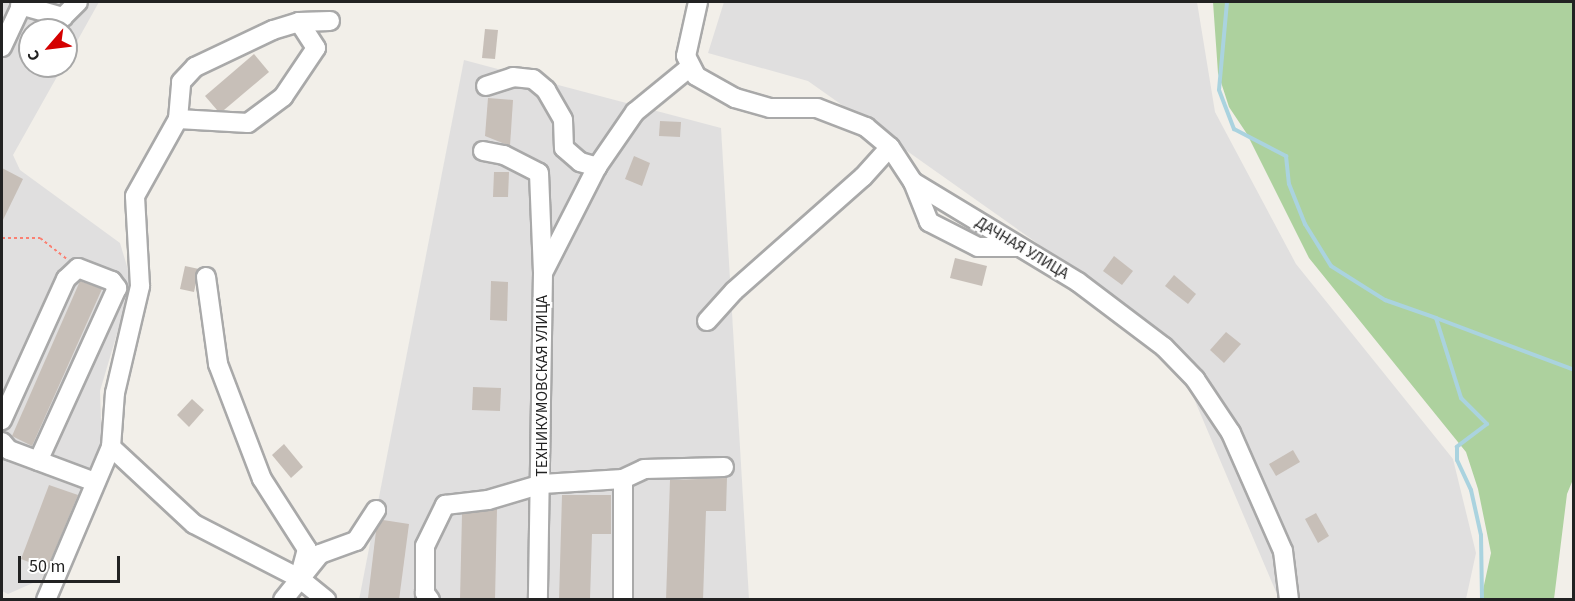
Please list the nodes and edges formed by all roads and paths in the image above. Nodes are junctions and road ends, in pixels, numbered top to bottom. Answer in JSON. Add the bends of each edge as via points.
{"nodes":[{"id":1,"x":78,"y":2,"type":"edge"},
{"id":2,"x":698,"y":2,"type":"edge"},
{"id":3,"x":21,"y":3,"type":"edge"},
{"id":4,"x":330,"y":21,"type":"dead end"},
{"id":5,"x":299,"y":22,"type":"junction"},
{"id":6,"x":2,"y":47,"type":"edge"},
{"id":7,"x":689,"y":68,"type":"junction"},
{"id":8,"x":486,"y":86,"type":"dead end"},
{"id":9,"x":178,"y":119,"type":"junction"},
{"id":10,"x":890,"y":147,"type":"junction"},
{"id":11,"x":483,"y":151,"type":"dead end"},
{"id":12,"x":597,"y":167,"type":"junction"},
{"id":13,"x":913,"y":182,"type":"junction"},
{"id":14,"x":2,"y":238,"type":"edge"},
{"id":15,"x":1020,"y":247,"type":"junction"},
{"id":16,"x":78,"y":268,"type":"junction"},
{"id":17,"x":543,"y":273,"type":"junction"},
{"id":18,"x":206,"y":277,"type":"dead end"},
{"id":19,"x":708,"y":321,"type":"dead end"},
{"id":20,"x":2,"y":420,"type":"edge"},
{"id":21,"x":2,"y":442,"type":"edge"},
{"id":22,"x":111,"y":447,"type":"junction"},
{"id":23,"x":38,"y":461,"type":"junction"},
{"id":24,"x":724,"y":466,"type":"dead end"},
{"id":25,"x":623,"y":478,"type":"junction"},
{"id":26,"x":95,"y":482,"type":"junction"},
{"id":27,"x":542,"y":484,"type":"junction"},
{"id":28,"x":376,"y":510,"type":"dead end"},
{"id":29,"x":1283,"y":551,"type":"junction"},
{"id":30,"x":299,"y":578,"type":"junction"},
{"id":31,"x":46,"y":600,"type":"edge"},
{"id":32,"x":283,"y":600,"type":"edge"},
{"id":33,"x":326,"y":600,"type":"edge"},
{"id":34,"x":429,"y":600,"type":"edge"},
{"id":35,"x":538,"y":600,"type":"edge"},
{"id":36,"x":623,"y":600,"type":"edge"},
{"id":37,"x":1289,"y":600,"type":"edge"},
{"id":38,"x":1297,"y":600,"type":"edge"}],
"edges":[{"from":1,"to":3,"type":"street","via":[[63,16]]},
{"from":2,"to":7,"type":"street","via":[[686,56]]},
{"from":3,"to":6,"type":"street"},
{"from":4,"to":5,"type":"street"},
{"from":5,"to":9,"type":"street","via":[[195,67],[182,82]]},
{"from":5,"to":9,"type":"street","via":[[316,48],[283,97],[248,123]]},
{"from":7,"to":10,"type":"street","name":"ДАЧНАЯ УЛИЦА","via":[[735,98],[770,108],[817,108],[866,128]]},
{"from":7,"to":12,"type":"street","via":[[635,112]]},
{"from":8,"to":12,"type":"street","via":[[513,78],[533,79],[546,90],[563,120],[564,148],[580,162]]},
{"from":9,"to":22,"type":"street","via":[[135,196],[140,286],[115,393]]},
{"from":10,"to":13,"type":"street","name":"ДАЧНАЯ УЛИЦА"},
{"from":10,"to":19,"type":"street","via":[[863,177],[734,291]]},
{"from":11,"to":17,"type":"street","name":"ТЕХНИКУМОВСКАЯ УЛИЦА","via":[[504,155],[539,173]]},
{"from":12,"to":17,"type":"street"},
{"from":13,"to":15,"type":"street","name":"ДАЧНАЯ УЛИЦА"},
{"from":13,"to":15,"type":"street","via":[[929,222],[978,247]]},
{"from":14,"to":16,"type":"path","via":[[40,238]]},
{"from":15,"to":29,"type":"street","name":"ДАЧНАЯ УЛИЦА","via":[[1078,282],[1164,347],[1195,379],[1231,433]]},
{"from":16,"to":20,"type":"street","via":[[66,279]]},
{"from":16,"to":23,"type":"street","via":[[112,281],[117,288]]},
{"from":17,"to":27,"type":"street","name":"ТЕХНИКУМОВСКАЯ УЛИЦА"},
{"from":18,"to":30,"type":"street","via":[[218,364],[262,479],[307,549]]},
{"from":21,"to":23,"type":"street","via":[[9,450]]},
{"from":22,"to":26,"type":"street"},
{"from":22,"to":30,"type":"street","via":[[194,524]]},
{"from":23,"to":26,"type":"street"},
{"from":24,"to":25,"type":"street","via":[[653,467]]},
{"from":25,"to":27,"type":"street"},
{"from":25,"to":36,"type":"street"},
{"from":26,"to":31,"type":"street"},
{"from":27,"to":34,"type":"street","via":[[488,500],[445,505],[425,546],[425,593]]},
{"from":27,"to":35,"type":"street","name":"ТЕХНИКУМОВСКАЯ УЛИЦА"},
{"from":28,"to":30,"type":"street","via":[[356,542],[320,554]]},
{"from":29,"to":37,"type":"street","name":"ДАЧНАЯ УЛИЦА"},
{"from":29,"to":38,"type":"street"},
{"from":30,"to":32,"type":"street"},
{"from":30,"to":33,"type":"street"}]}
